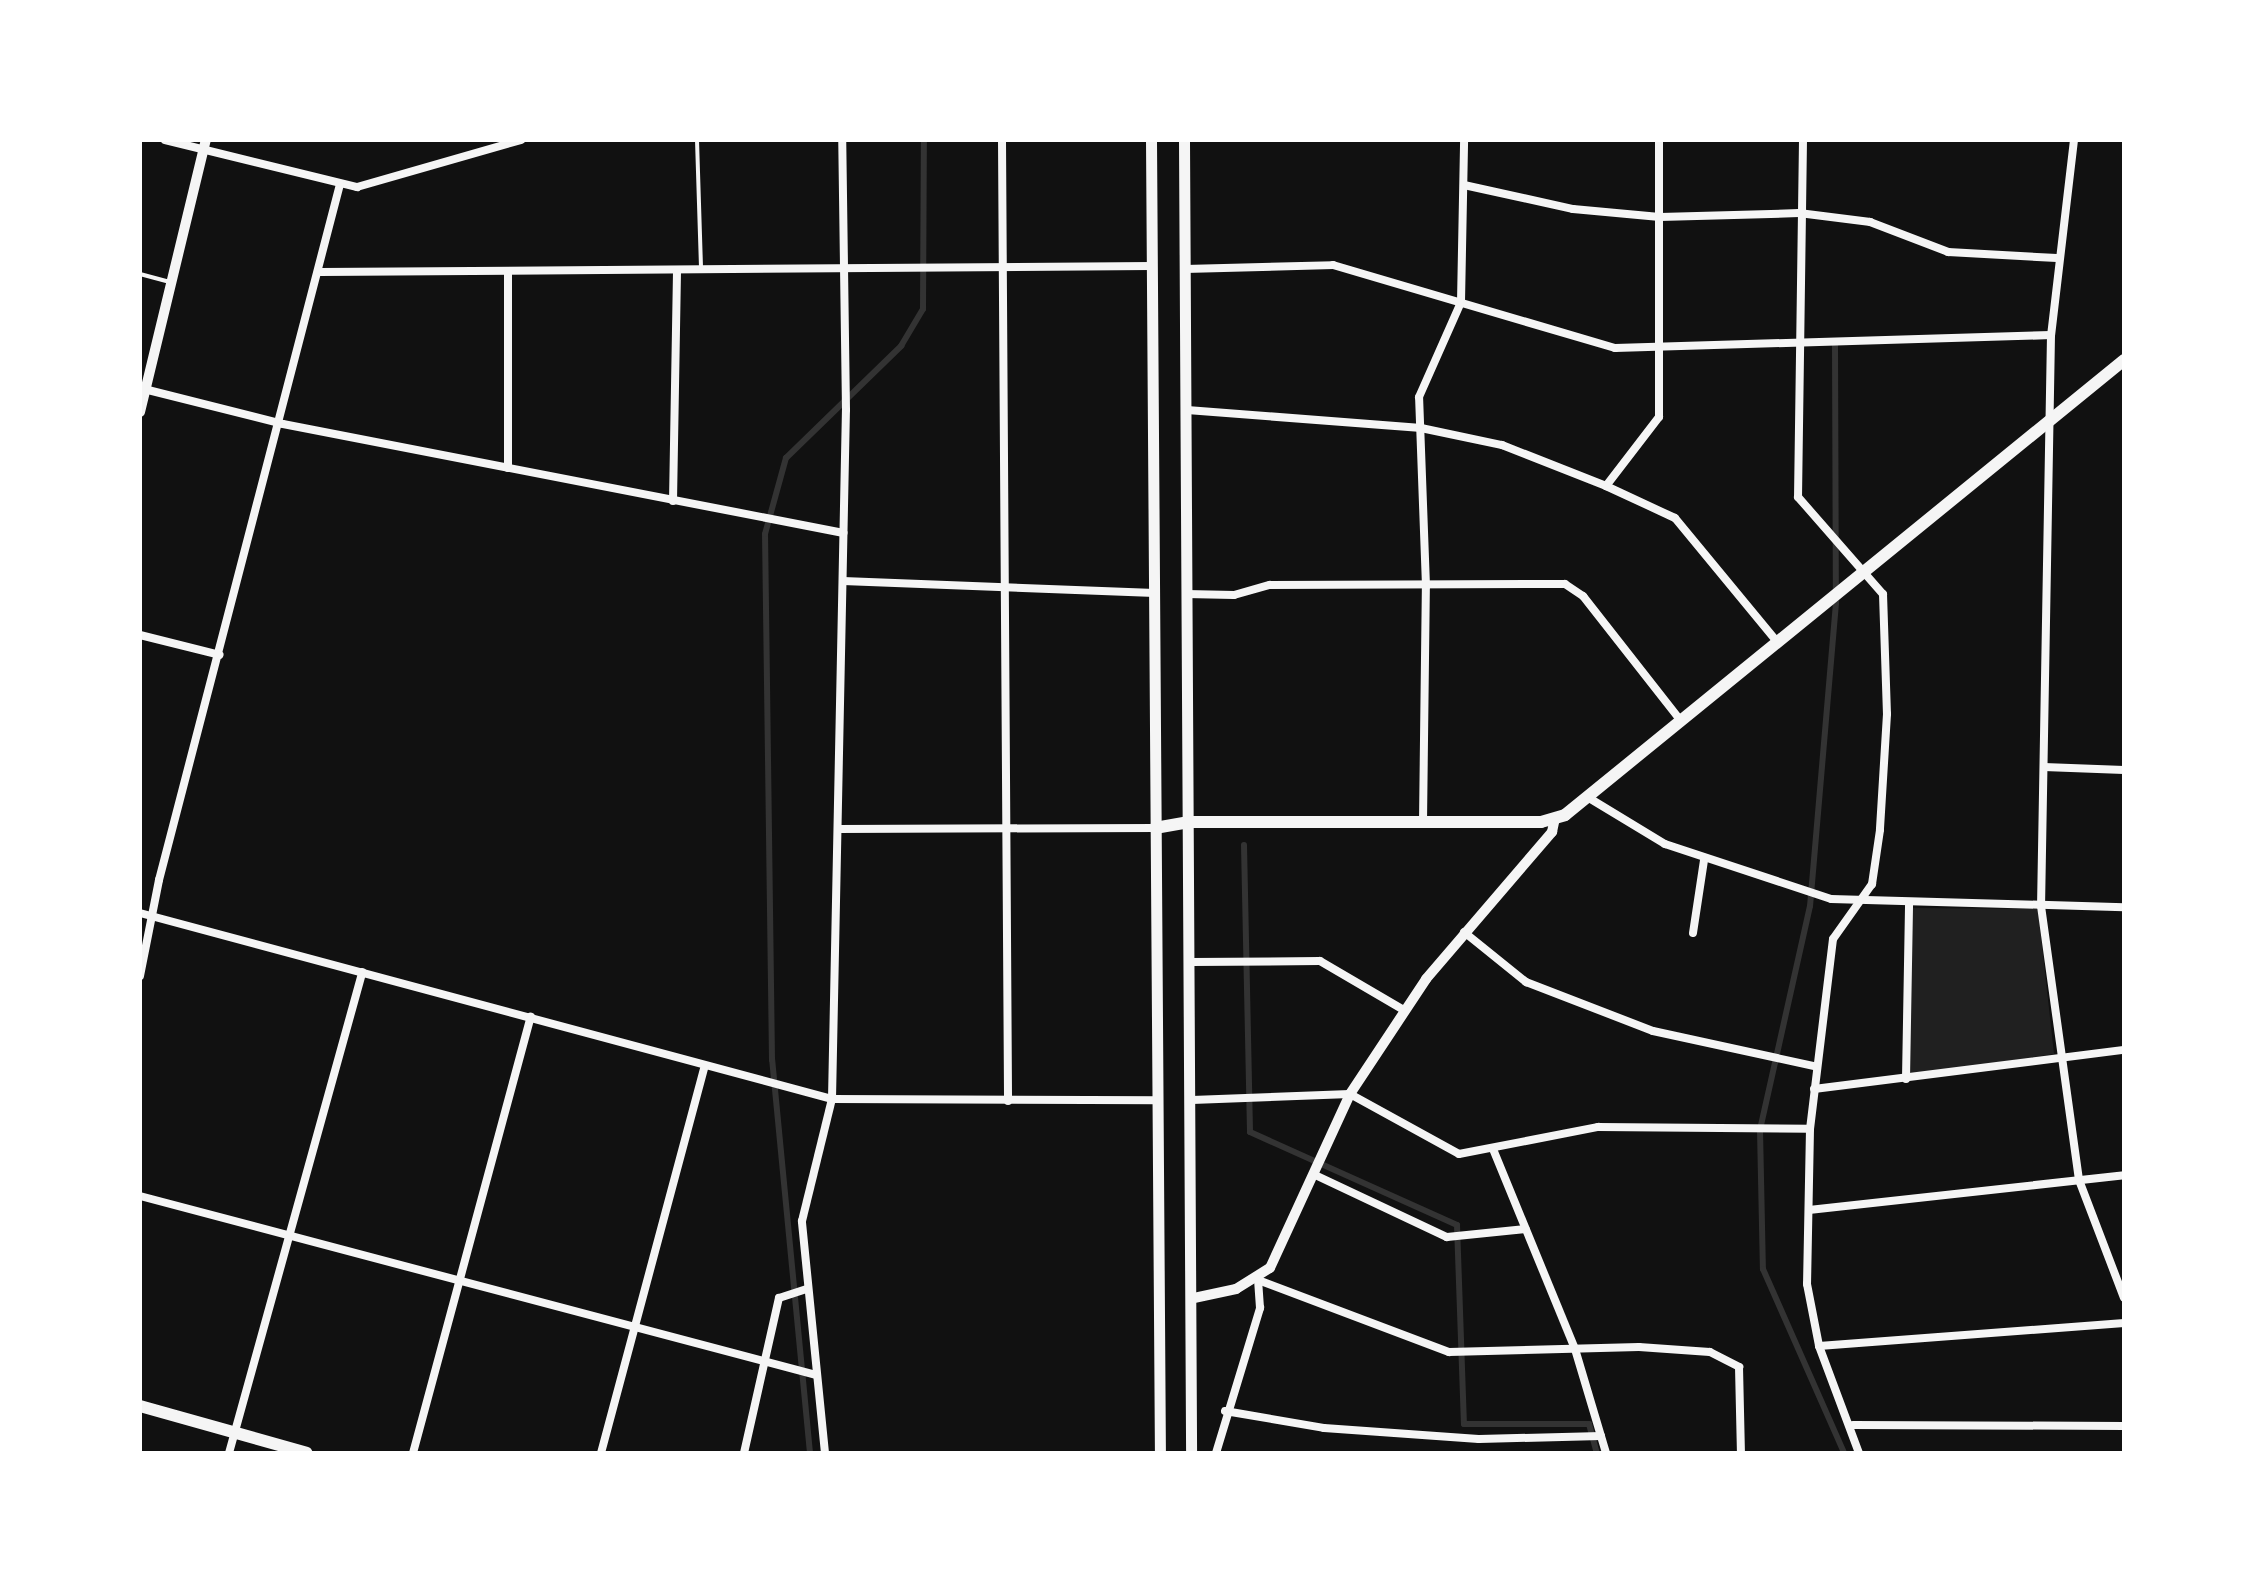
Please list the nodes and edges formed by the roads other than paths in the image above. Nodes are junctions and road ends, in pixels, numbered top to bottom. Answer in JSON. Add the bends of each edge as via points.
{"nodes":[{"id":1,"x":165,"y":140,"type":"edge"},
{"id":2,"x":522,"y":140,"type":"edge"},
{"id":3,"x":697,"y":140,"type":"edge"},
{"id":4,"x":842,"y":140,"type":"edge"},
{"id":5,"x":1002,"y":140,"type":"edge"},
{"id":6,"x":1151,"y":140,"type":"edge"},
{"id":7,"x":1184,"y":140,"type":"edge"},
{"id":8,"x":1464,"y":140,"type":"edge"},
{"id":9,"x":1658,"y":140,"type":"edge"},
{"id":10,"x":1804,"y":140,"type":"edge"},
{"id":11,"x":2074,"y":140,"type":"edge"},
{"id":12,"x":205,"y":144,"type":"edge"},
{"id":13,"x":340,"y":184,"type":"junction"},
{"id":14,"x":1464,"y":185,"type":"junction"},
{"id":15,"x":1799,"y":213,"type":"junction"},
{"id":16,"x":1660,"y":216,"type":"junction"},
{"id":17,"x":2057,"y":258,"type":"junction"},
{"id":18,"x":1003,"y":266,"type":"junction"},
{"id":19,"x":1152,"y":266,"type":"junction"},
{"id":20,"x":843,"y":269,"type":"junction"},
{"id":21,"x":1185,"y":269,"type":"junction"},
{"id":22,"x":677,"y":270,"type":"junction"},
{"id":23,"x":701,"y":270,"type":"junction"},
{"id":24,"x":508,"y":271,"type":"junction"},
{"id":25,"x":320,"y":272,"type":"junction"},
{"id":26,"x":140,"y":274,"type":"edge"},
{"id":27,"x":172,"y":282,"type":"junction"},
{"id":28,"x":1461,"y":302,"type":"junction"},
{"id":29,"x":2051,"y":336,"type":"junction"},
{"id":30,"x":1798,"y":343,"type":"junction"},
{"id":31,"x":1660,"y":346,"type":"junction"},
{"id":32,"x":2124,"y":360,"type":"edge"},
{"id":33,"x":143,"y":388,"type":"edge"},
{"id":34,"x":1187,"y":410,"type":"junction"},
{"id":35,"x":140,"y":412,"type":"edge"},
{"id":36,"x":2050,"y":418,"type":"junction"},
{"id":37,"x":283,"y":424,"type":"junction"},
{"id":38,"x":1421,"y":428,"type":"junction"},
{"id":39,"x":508,"y":468,"type":"junction"},
{"id":40,"x":1606,"y":486,"type":"junction"},
{"id":41,"x":673,"y":501,"type":"junction"},
{"id":42,"x":844,"y":533,"type":"junction"},
{"id":43,"x":1860,"y":574,"type":"junction"},
{"id":44,"x":843,"y":581,"type":"junction"},
{"id":45,"x":1426,"y":586,"type":"junction"},
{"id":46,"x":1006,"y":588,"type":"junction"},
{"id":47,"x":1155,"y":594,"type":"junction"},
{"id":48,"x":1186,"y":594,"type":"junction"},
{"id":49,"x":140,"y":636,"type":"edge"},
{"id":50,"x":1778,"y":643,"type":"junction"},
{"id":51,"x":220,"y":655,"type":"junction"},
{"id":52,"x":1680,"y":721,"type":"junction"},
{"id":53,"x":2044,"y":768,"type":"junction"},
{"id":54,"x":2124,"y":770,"type":"edge"},
{"id":55,"x":1588,"y":798,"type":"junction"},
{"id":56,"x":1555,"y":818,"type":"junction"},
{"id":57,"x":1190,"y":822,"type":"junction"},
{"id":58,"x":1423,"y":822,"type":"junction"},
{"id":59,"x":838,"y":828,"type":"junction"},
{"id":60,"x":1008,"y":828,"type":"junction"},
{"id":61,"x":1156,"y":828,"type":"junction"},
{"id":62,"x":1704,"y":860,"type":"junction"},
{"id":63,"x":1860,"y":904,"type":"junction"},
{"id":64,"x":1909,"y":905,"type":"junction"},
{"id":65,"x":2041,"y":906,"type":"junction"},
{"id":66,"x":2124,"y":907,"type":"edge"},
{"id":67,"x":140,"y":914,"type":"edge"},
{"id":68,"x":154,"y":917,"type":"junction"},
{"id":69,"x":1464,"y":932,"type":"junction"},
{"id":70,"x":1693,"y":933,"type":"dead end"},
{"id":71,"x":1191,"y":962,"type":"junction"},
{"id":72,"x":362,"y":972,"type":"junction"},
{"id":73,"x":140,"y":976,"type":"edge"},
{"id":74,"x":1404,"y":1010,"type":"junction"},
{"id":75,"x":532,"y":1017,"type":"junction"},
{"id":76,"x":2124,"y":1050,"type":"edge"},
{"id":77,"x":2058,"y":1058,"type":"junction"},
{"id":78,"x":705,"y":1066,"type":"junction"},
{"id":79,"x":1814,"y":1066,"type":"junction"},
{"id":80,"x":1906,"y":1079,"type":"junction"},
{"id":81,"x":1814,"y":1089,"type":"junction"},
{"id":82,"x":1350,"y":1094,"type":"junction"},
{"id":83,"x":832,"y":1099,"type":"junction"},
{"id":84,"x":1159,"y":1100,"type":"junction"},
{"id":85,"x":1192,"y":1100,"type":"junction"},
{"id":86,"x":1008,"y":1101,"type":"junction"},
{"id":87,"x":1810,"y":1129,"type":"junction"},
{"id":88,"x":1492,"y":1149,"type":"junction"},
{"id":89,"x":1313,"y":1174,"type":"junction"},
{"id":90,"x":2124,"y":1174,"type":"edge"},
{"id":91,"x":2079,"y":1180,"type":"junction"},
{"id":92,"x":140,"y":1196,"type":"edge"},
{"id":93,"x":1809,"y":1210,"type":"junction"},
{"id":94,"x":1526,"y":1229,"type":"junction"},
{"id":95,"x":289,"y":1234,"type":"junction"},
{"id":96,"x":1258,"y":1280,"type":"junction"},
{"id":97,"x":462,"y":1282,"type":"junction"},
{"id":98,"x":803,"y":1289,"type":"junction"},
{"id":99,"x":1194,"y":1298,"type":"junction"},
{"id":100,"x":2124,"y":1298,"type":"edge"},
{"id":101,"x":2124,"y":1323,"type":"edge"},
{"id":102,"x":637,"y":1329,"type":"junction"},
{"id":103,"x":1818,"y":1346,"type":"junction"},
{"id":104,"x":1575,"y":1349,"type":"junction"},
{"id":105,"x":766,"y":1366,"type":"junction"},
{"id":106,"x":812,"y":1375,"type":"junction"},
{"id":107,"x":140,"y":1406,"type":"edge"},
{"id":108,"x":1225,"y":1410,"type":"junction"},
{"id":109,"x":1854,"y":1425,"type":"junction"},
{"id":110,"x":2124,"y":1426,"type":"edge"},
{"id":111,"x":234,"y":1432,"type":"junction"},
{"id":112,"x":1601,"y":1436,"type":"junction"},
{"id":113,"x":1479,"y":1438,"type":"junction"},
{"id":114,"x":229,"y":1453,"type":"edge"},
{"id":115,"x":308,"y":1453,"type":"edge"},
{"id":116,"x":413,"y":1453,"type":"edge"},
{"id":117,"x":601,"y":1453,"type":"edge"},
{"id":118,"x":744,"y":1453,"type":"edge"},
{"id":119,"x":825,"y":1453,"type":"edge"},
{"id":120,"x":1160,"y":1453,"type":"edge"},
{"id":121,"x":1191,"y":1453,"type":"edge"},
{"id":122,"x":1216,"y":1453,"type":"edge"},
{"id":123,"x":1479,"y":1453,"type":"edge"},
{"id":124,"x":1606,"y":1453,"type":"edge"},
{"id":125,"x":1742,"y":1453,"type":"edge"},
{"id":126,"x":1859,"y":1453,"type":"edge"}],
"edges":[{"from":1,"to":12,"type":"street"},
{"from":2,"to":13,"type":"street","via":[[358,187]]},
{"from":3,"to":23,"type":"lane"},
{"from":4,"to":20,"type":"street"},
{"from":5,"to":18,"type":"street"},
{"from":6,"to":19,"type":"main road"},
{"from":7,"to":21,"type":"main road"},
{"from":8,"to":14,"type":"street"},
{"from":9,"to":16,"type":"street"},
{"from":10,"to":15,"type":"street"},
{"from":11,"to":17,"type":"street"},
{"from":12,"to":13,"type":"street"},
{"from":12,"to":27,"type":"street"},
{"from":13,"to":25,"type":"street"},
{"from":14,"to":16,"type":"street","via":[[1573,209]]},
{"from":14,"to":28,"type":"street"},
{"from":15,"to":16,"type":"street"},
{"from":15,"to":17,"type":"street","via":[[1870,222],[1948,252]]},
{"from":15,"to":30,"type":"street"},
{"from":16,"to":31,"type":"street"},
{"from":17,"to":29,"type":"street"},
{"from":18,"to":19,"type":"street"},
{"from":18,"to":20,"type":"street"},
{"from":18,"to":46,"type":"street"},
{"from":19,"to":47,"type":"main road"},
{"from":20,"to":23,"type":"street"},
{"from":20,"to":42,"type":"street"},
{"from":21,"to":28,"type":"street","via":[[1333,265]]},
{"from":21,"to":34,"type":"main road"},
{"from":22,"to":23,"type":"street"},
{"from":22,"to":24,"type":"street"},
{"from":22,"to":41,"type":"street"},
{"from":24,"to":25,"type":"street"},
{"from":24,"to":39,"type":"street"},
{"from":25,"to":37,"type":"street"},
{"from":26,"to":27,"type":"lane"},
{"from":27,"to":33,"type":"street"},
{"from":28,"to":31,"type":"street","via":[[1615,348]]},
{"from":28,"to":38,"type":"street","via":[[1419,397]]},
{"from":29,"to":30,"type":"street"},
{"from":29,"to":36,"type":"street"},
{"from":30,"to":31,"type":"street"},
{"from":30,"to":43,"type":"street","via":[[1798,497]]},
{"from":31,"to":40,"type":"street","via":[[1658,417]]},
{"from":32,"to":36,"type":"main road"},
{"from":33,"to":35,"type":"street"},
{"from":33,"to":37,"type":"street"},
{"from":34,"to":38,"type":"street"},
{"from":34,"to":48,"type":"main road"},
{"from":36,"to":43,"type":"main road"},
{"from":36,"to":53,"type":"street"},
{"from":37,"to":39,"type":"street"},
{"from":37,"to":51,"type":"street"},
{"from":38,"to":40,"type":"street","via":[[1502,445]]},
{"from":38,"to":45,"type":"street"},
{"from":39,"to":41,"type":"street"},
{"from":40,"to":50,"type":"street","via":[[1676,518]]},
{"from":41,"to":42,"type":"street"},
{"from":42,"to":44,"type":"street"},
{"from":43,"to":50,"type":"main road"},
{"from":43,"to":63,"type":"street","via":[[1883,594],[1887,714],[1880,830],[1872,884]]},
{"from":44,"to":46,"type":"street"},
{"from":44,"to":59,"type":"street"},
{"from":45,"to":48,"type":"street","via":[[1270,585],[1234,596]]},
{"from":45,"to":52,"type":"street","via":[[1565,584],[1583,596]]},
{"from":45,"to":58,"type":"street"},
{"from":46,"to":47,"type":"street"},
{"from":46,"to":60,"type":"street"},
{"from":47,"to":61,"type":"main road"},
{"from":48,"to":57,"type":"main road"},
{"from":49,"to":51,"type":"street"},
{"from":50,"to":52,"type":"main road"},
{"from":51,"to":68,"type":"street"},
{"from":52,"to":55,"type":"main road"},
{"from":53,"to":54,"type":"street"},
{"from":53,"to":65,"type":"street"},
{"from":55,"to":56,"type":"main road"},
{"from":55,"to":62,"type":"street"},
{"from":56,"to":58,"type":"main road"},
{"from":56,"to":69,"type":"street","via":[[1552,832]]},
{"from":57,"to":58,"type":"main road"},
{"from":57,"to":61,"type":"main road"},
{"from":57,"to":71,"type":"main road"},
{"from":59,"to":60,"type":"street"},
{"from":59,"to":83,"type":"street"},
{"from":60,"to":61,"type":"street"},
{"from":60,"to":86,"type":"street"},
{"from":61,"to":84,"type":"main road"},
{"from":62,"to":63,"type":"street"},
{"from":62,"to":70,"type":"street"},
{"from":63,"to":64,"type":"street"},
{"from":63,"to":79,"type":"street","via":[[1834,939]]},
{"from":64,"to":65,"type":"street"},
{"from":64,"to":80,"type":"street"},
{"from":65,"to":66,"type":"street"},
{"from":65,"to":77,"type":"street"},
{"from":67,"to":68,"type":"street"},
{"from":68,"to":72,"type":"street"},
{"from":68,"to":73,"type":"street"},
{"from":69,"to":74,"type":"street"},
{"from":69,"to":79,"type":"street","via":[[1526,982],[1562,996],[1653,1030]]},
{"from":71,"to":74,"type":"street","via":[[1320,960]]},
{"from":71,"to":85,"type":"main road"},
{"from":72,"to":75,"type":"street"},
{"from":72,"to":95,"type":"street"},
{"from":74,"to":82,"type":"street"},
{"from":75,"to":78,"type":"street"},
{"from":75,"to":97,"type":"street"},
{"from":76,"to":77,"type":"street"},
{"from":77,"to":80,"type":"street"},
{"from":77,"to":91,"type":"street"},
{"from":78,"to":83,"type":"street"},
{"from":78,"to":102,"type":"street"},
{"from":79,"to":81,"type":"street"},
{"from":80,"to":81,"type":"street"},
{"from":81,"to":87,"type":"street"},
{"from":82,"to":85,"type":"street"},
{"from":82,"to":88,"type":"street","via":[[1458,1154]]},
{"from":82,"to":89,"type":"street"},
{"from":83,"to":86,"type":"street"},
{"from":83,"to":98,"type":"street","via":[[802,1221]]},
{"from":84,"to":86,"type":"street"},
{"from":84,"to":120,"type":"main road"},
{"from":85,"to":99,"type":"main road"},
{"from":87,"to":88,"type":"street","via":[[1598,1128]]},
{"from":87,"to":93,"type":"street"},
{"from":88,"to":94,"type":"street"},
{"from":89,"to":94,"type":"street","via":[[1447,1237]]},
{"from":89,"to":96,"type":"street"},
{"from":90,"to":91,"type":"street"},
{"from":91,"to":93,"type":"street"},
{"from":91,"to":100,"type":"street"},
{"from":92,"to":95,"type":"street"},
{"from":93,"to":103,"type":"street","via":[[1807,1284]]},
{"from":94,"to":104,"type":"street"},
{"from":95,"to":97,"type":"street"},
{"from":95,"to":111,"type":"street"},
{"from":96,"to":99,"type":"street"},
{"from":96,"to":104,"type":"street","via":[[1450,1352]]},
{"from":96,"to":108,"type":"street","via":[[1260,1308]]},
{"from":97,"to":102,"type":"street"},
{"from":97,"to":116,"type":"street"},
{"from":98,"to":105,"type":"street","via":[[784,1292]]},
{"from":98,"to":106,"type":"street"},
{"from":99,"to":121,"type":"main road"},
{"from":101,"to":103,"type":"street"},
{"from":102,"to":105,"type":"street"},
{"from":102,"to":117,"type":"street"},
{"from":103,"to":109,"type":"street"},
{"from":104,"to":112,"type":"street"},
{"from":104,"to":125,"type":"street","via":[[1710,1352],[1739,1367]]},
{"from":105,"to":106,"type":"street"},
{"from":105,"to":118,"type":"street"},
{"from":106,"to":119,"type":"street"},
{"from":107,"to":111,"type":"main road"},
{"from":108,"to":113,"type":"street","via":[[1324,1428]]},
{"from":108,"to":122,"type":"street"},
{"from":109,"to":110,"type":"street"},
{"from":109,"to":126,"type":"street"},
{"from":111,"to":114,"type":"street"},
{"from":111,"to":115,"type":"main road"},
{"from":112,"to":113,"type":"street"},
{"from":112,"to":124,"type":"street"},
{"from":113,"to":123,"type":"street"}]}
